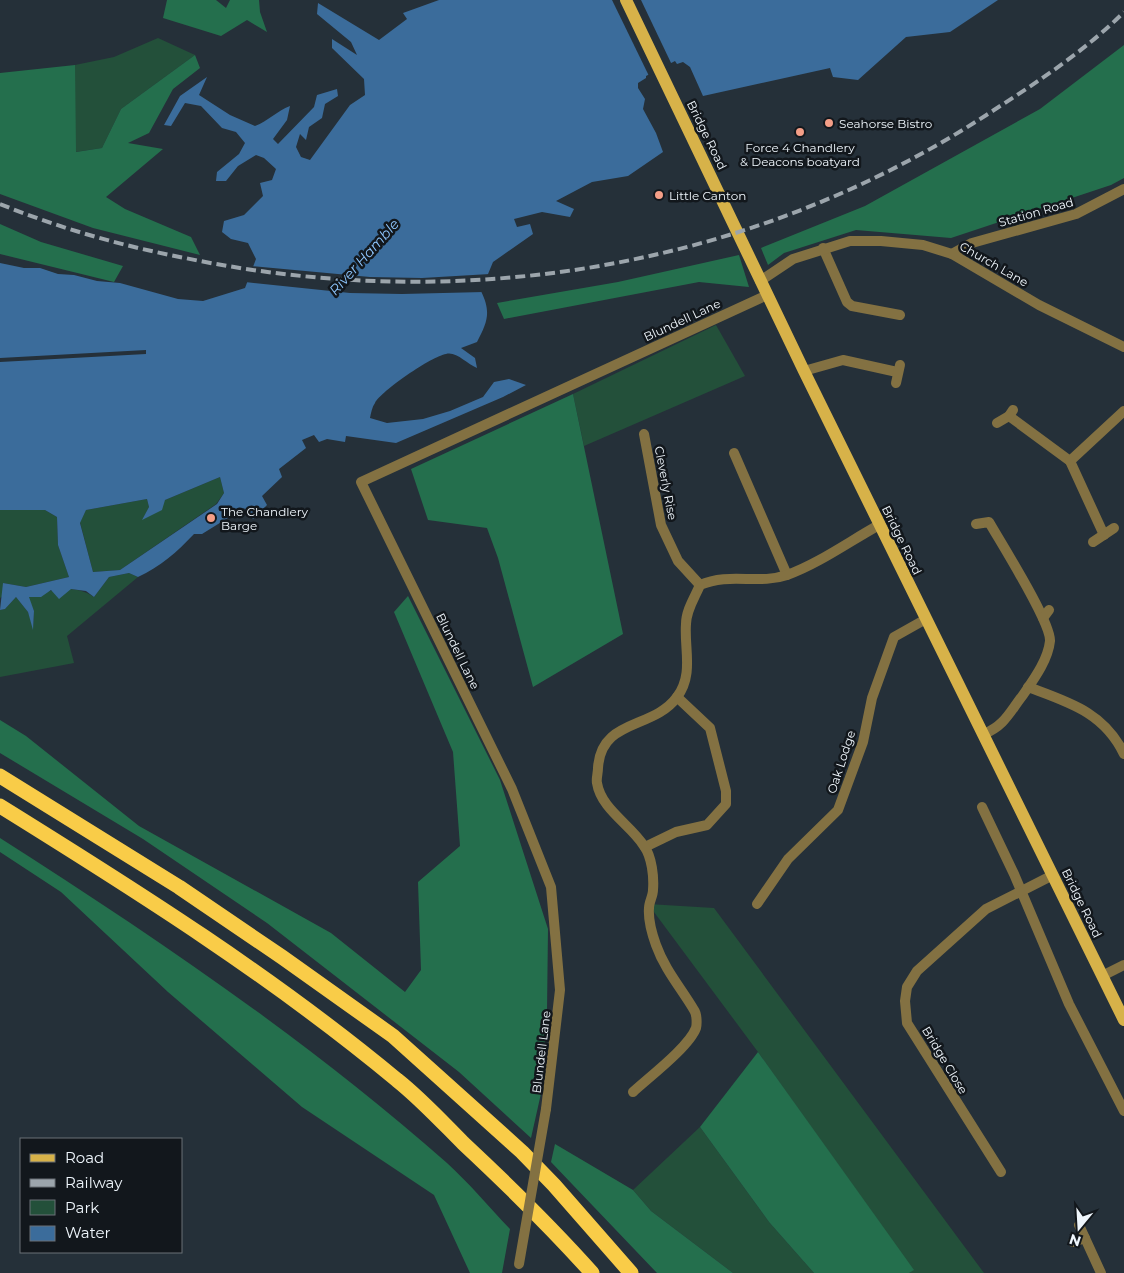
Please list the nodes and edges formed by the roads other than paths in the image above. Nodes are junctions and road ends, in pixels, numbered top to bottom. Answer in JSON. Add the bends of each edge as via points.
{"nodes":[{"id":1,"x":626,"y":0,"type":"edge"},
{"id":2,"x":1124,"y":189,"type":"edge"},
{"id":3,"x":823,"y":248,"type":"junction"},
{"id":4,"x":952,"y":254,"type":"junction"},
{"id":5,"x":760,"y":281,"type":"junction"},
{"id":6,"x":767,"y":295,"type":"junction"},
{"id":7,"x":900,"y":316,"type":"dead end"},
{"id":8,"x":1124,"y":347,"type":"edge"},
{"id":9,"x":804,"y":371,"type":"junction"},
{"id":10,"x":898,"y":374,"type":"dead end"},
{"id":11,"x":1124,"y":411,"type":"edge"},
{"id":12,"x":997,"y":423,"type":"dead end"},
{"id":13,"x":644,"y":434,"type":"dead end"},
{"id":14,"x":734,"y":453,"type":"dead end"},
{"id":15,"x":1070,"y":461,"type":"junction"},
{"id":16,"x":976,"y":524,"type":"dead end"},
{"id":17,"x":879,"y":525,"type":"junction"},
{"id":18,"x":1114,"y":528,"type":"dead end"},
{"id":19,"x":1104,"y":535,"type":"junction"},
{"id":20,"x":1093,"y":542,"type":"dead end"},
{"id":21,"x":787,"y":575,"type":"junction"},
{"id":22,"x":700,"y":585,"type":"junction"},
{"id":23,"x":926,"y":619,"type":"junction"},
{"id":24,"x":1028,"y":687,"type":"junction"},
{"id":25,"x":677,"y":697,"type":"junction"},
{"id":26,"x":984,"y":734,"type":"junction"},
{"id":27,"x":1124,"y":754,"type":"edge"},
{"id":28,"x":0,"y":776,"type":"edge"},
{"id":29,"x":0,"y":806,"type":"edge"},
{"id":30,"x":982,"y":807,"type":"dead end"},
{"id":31,"x":645,"y":847,"type":"junction"},
{"id":32,"x":1053,"y":875,"type":"junction"},
{"id":33,"x":1020,"y":892,"type":"junction"},
{"id":34,"x":757,"y":904,"type":"dead end"},
{"id":35,"x":1124,"y":965,"type":"edge"},
{"id":36,"x":1102,"y":976,"type":"junction"},
{"id":37,"x":1124,"y":1020,"type":"edge"},
{"id":38,"x":633,"y":1092,"type":"dead end"},
{"id":39,"x":1124,"y":1111,"type":"edge"},
{"id":40,"x":1001,"y":1172,"type":"dead end"},
{"id":41,"x":1079,"y":1225,"type":"dead end"},
{"id":42,"x":1085,"y":1238,"type":"junction"},
{"id":43,"x":1073,"y":1242,"type":"dead end"},
{"id":44,"x":518,"y":1268,"type":"edge"},
{"id":45,"x":592,"y":1273,"type":"edge"},
{"id":46,"x":630,"y":1273,"type":"edge"},
{"id":47,"x":1100,"y":1273,"type":"edge"}],
"edges":[{"from":1,"to":5,"type":"main road","name":"Bridge Road"},
{"from":2,"to":4,"type":"street","name":"Station Road","via":[[1076,214],[972,243]]},
{"from":3,"to":4,"type":"street","name":"Church Lane","via":[[850,241],[881,241],[923,245]]},
{"from":3,"to":5,"type":"street","name":"Church Lane","via":[[793,259]]},
{"from":3,"to":7,"type":"street","via":[[847,302],[852,306]]},
{"from":4,"to":8,"type":"street","name":"Church Lane","via":[[1039,305]]},
{"from":5,"to":6,"type":"main road","name":"Bridge Road"},
{"from":6,"to":9,"type":"main road","name":"Bridge Road"},
{"from":6,"to":44,"type":"street","name":"Blundell Lane","bridge":true,"via":[[360,482],[512,789],[551,887],[560,990],[546,1109]]},
{"from":9,"to":10,"type":"street","via":[[842,360]]},
{"from":9,"to":17,"type":"main road","name":"Bridge Road"},
{"from":11,"to":15,"type":"street"},
{"from":12,"to":15,"type":"street","via":[[1011,412]]},
{"from":13,"to":22,"type":"street","name":"Cleverly Rise","via":[[661,525],[678,561]]},
{"from":14,"to":21,"type":"street"},
{"from":15,"to":19,"type":"street"},
{"from":16,"to":24,"type":"street","via":[[989,522],[1046,614],[1050,638],[1046,656]]},
{"from":17,"to":21,"type":"street"},
{"from":17,"to":23,"type":"main road","name":"Bridge Road"},
{"from":18,"to":19,"type":"street"},
{"from":19,"to":20,"type":"street"},
{"from":21,"to":22,"type":"street","via":[[762,579],[716,578]]},
{"from":22,"to":25,"type":"street","via":[[688,612],[688,662],[684,684]]},
{"from":23,"to":26,"type":"main road","name":"Bridge Road"},
{"from":23,"to":34,"type":"street","name":"Oak Lodge","via":[[894,637],[872,698],[863,742],[838,810],[788,859]]},
{"from":24,"to":26,"type":"street","via":[[999,728]]},
{"from":24,"to":27,"type":"street","via":[[1086,711],[1107,727]]},
{"from":25,"to":31,"type":"street","via":[[664,710],[613,734],[603,745],[598,761],[597,783],[604,800]]},
{"from":25,"to":31,"type":"street","via":[[710,728],[726,791],[726,804],[707,825],[676,832]]},
{"from":26,"to":32,"type":"main road","name":"Bridge Road"},
{"from":28,"to":46,"type":"highway","via":[[179,887],[393,1036],[522,1152]]},
{"from":29,"to":45,"type":"highway","via":[[191,927],[346,1039],[421,1102],[514,1191]]},
{"from":30,"to":33,"type":"street"},
{"from":31,"to":38,"type":"street","via":[[652,867],[653,890],[648,907],[653,936],[674,982],[696,1012],[696,1026],[690,1040]]},
{"from":32,"to":33,"type":"street","name":"Bridge Close"},
{"from":32,"to":36,"type":"main road","name":"Bridge Road"},
{"from":33,"to":39,"type":"street","via":[[1069,1004],[1101,1059]]},
{"from":33,"to":40,"type":"street","name":"Bridge Close","via":[[986,909],[917,972],[907,987],[905,1001],[908,1023]]},
{"from":35,"to":36,"type":"street"},
{"from":36,"to":37,"type":"main road","name":"Bridge Road"},
{"from":41,"to":42,"type":"street"},
{"from":42,"to":43,"type":"street"},
{"from":42,"to":47,"type":"street"}]}
